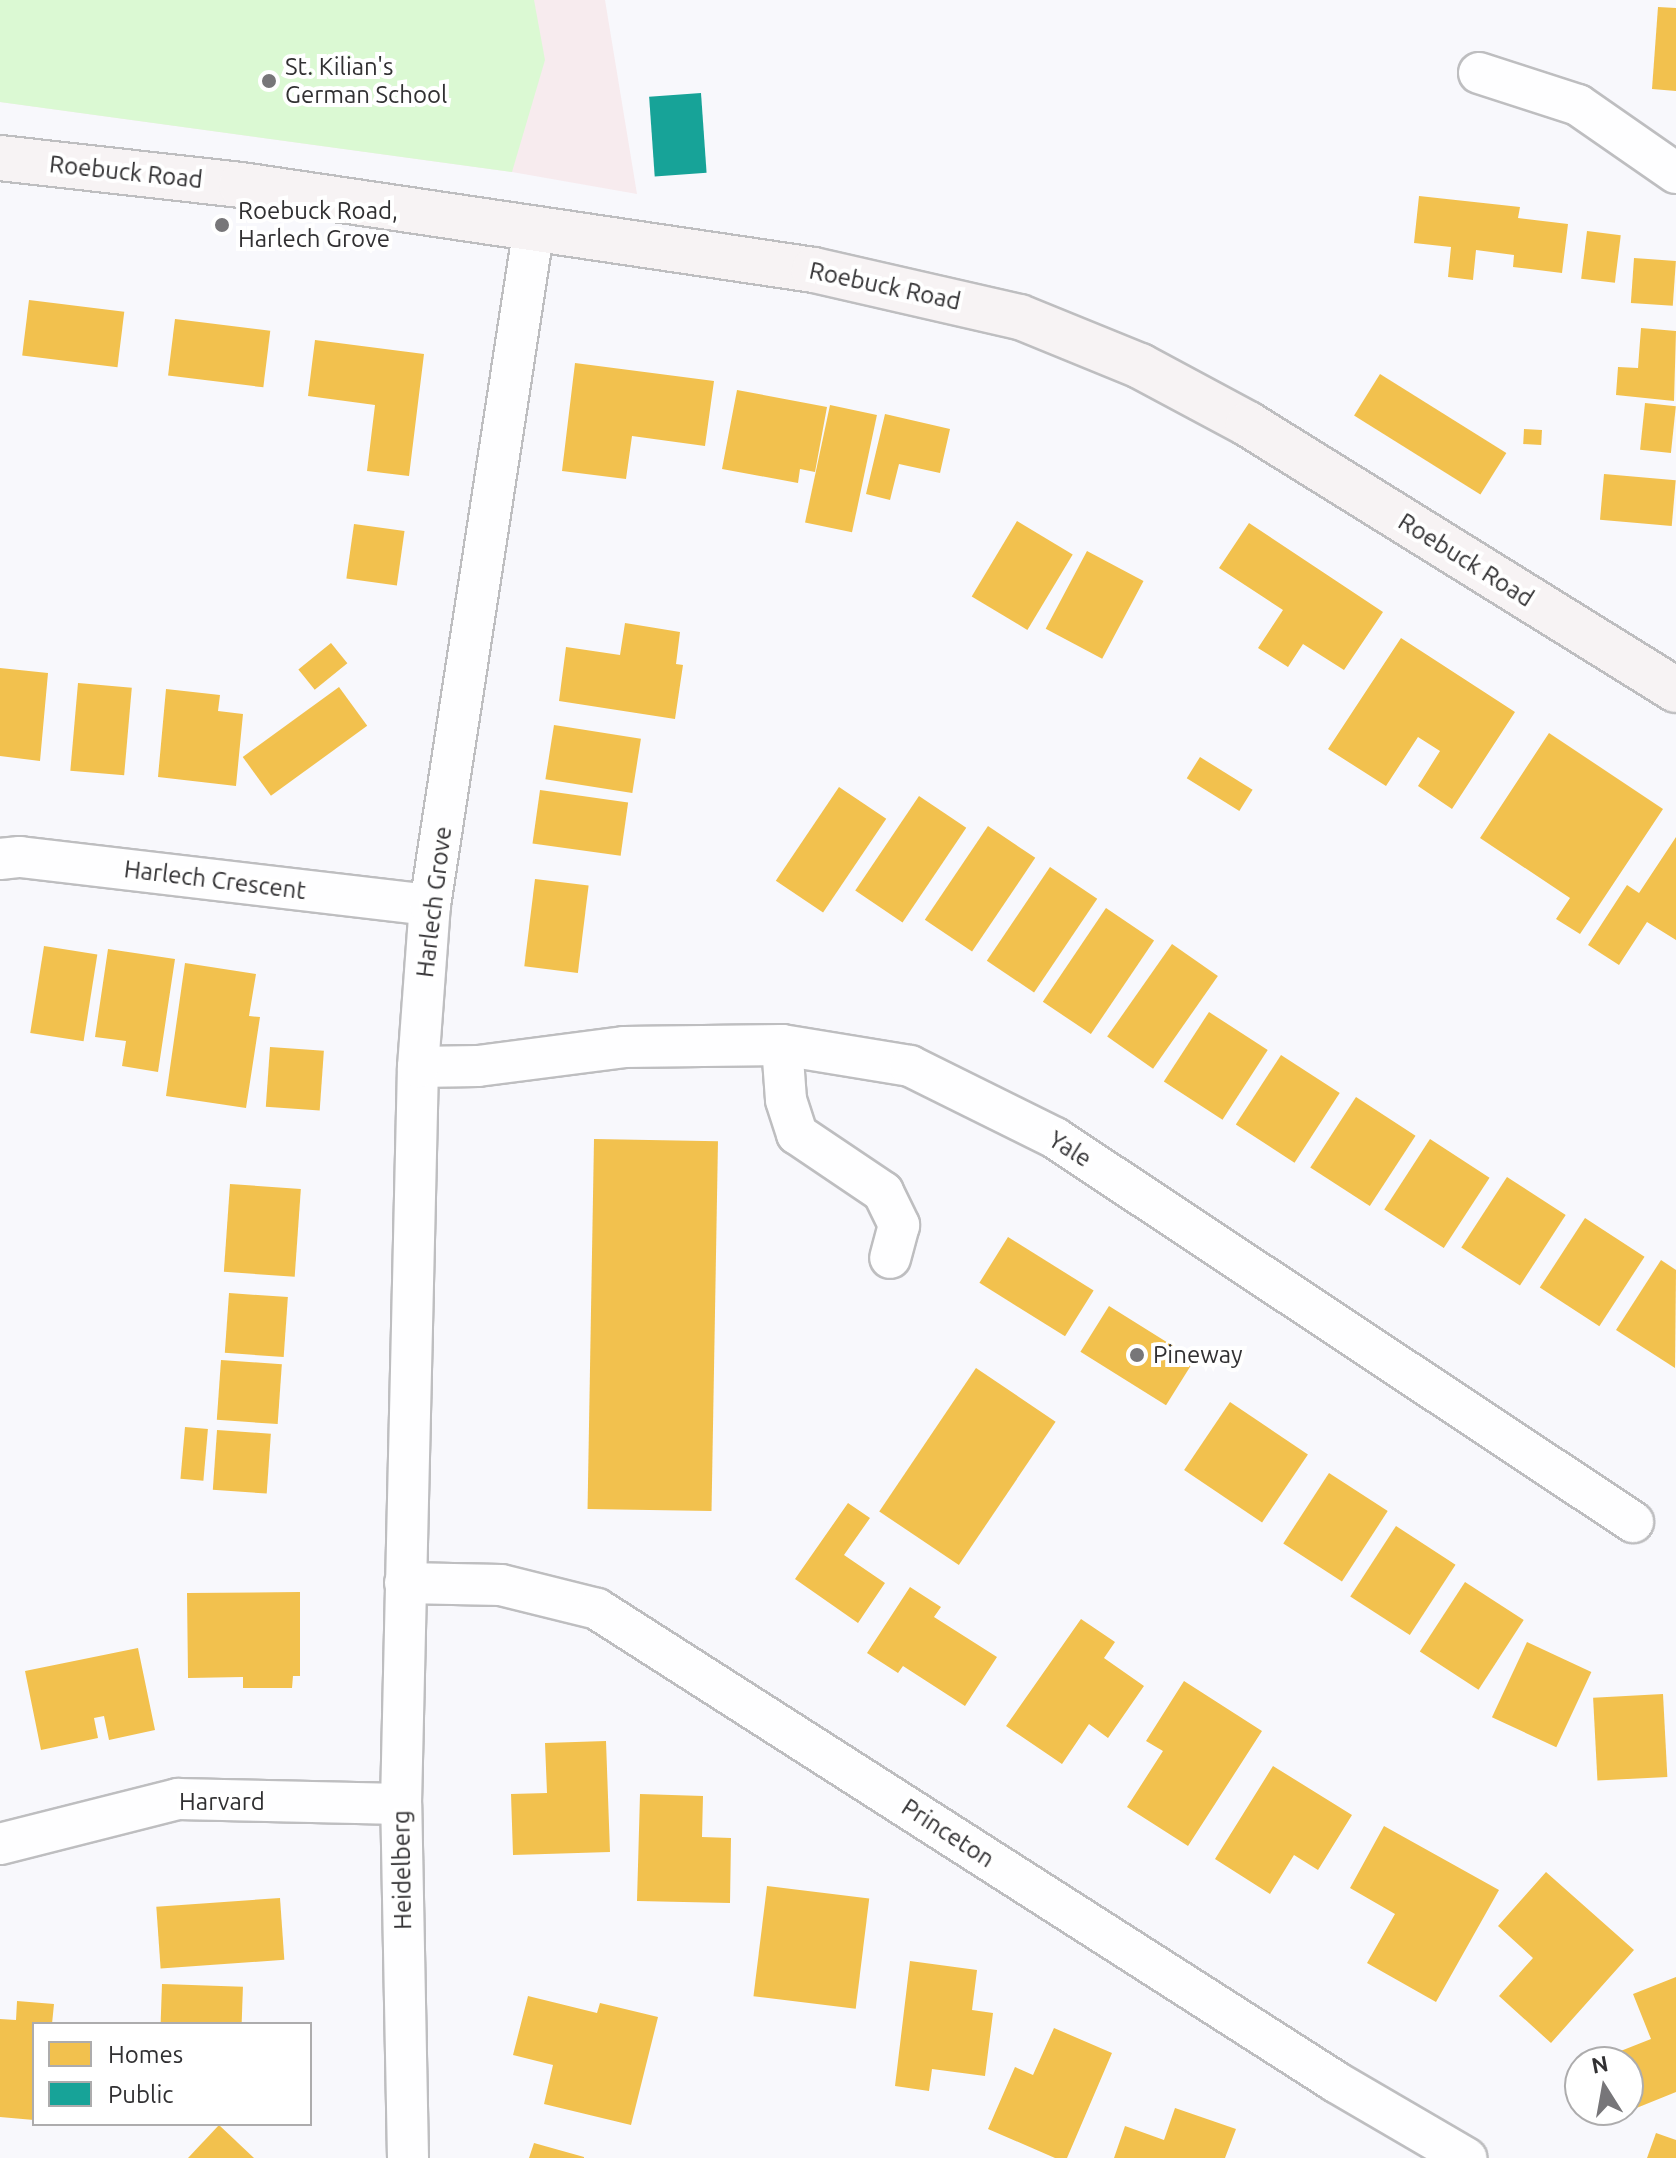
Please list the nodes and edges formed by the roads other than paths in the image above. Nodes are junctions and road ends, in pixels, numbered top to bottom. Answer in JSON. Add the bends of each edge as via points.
{"nodes":[{"id":1,"x":1479,"y":73,"type":"dead end"},
{"id":2,"x":0,"y":158,"type":"edge"},
{"id":3,"x":1676,"y":173,"type":"edge"},
{"id":4,"x":534,"y":227,"type":"junction"},
{"id":5,"x":1672,"y":679,"type":"edge"},
{"id":6,"x":0,"y":859,"type":"edge"},
{"id":7,"x":430,"y":905,"type":"junction"},
{"id":8,"x":782,"y":1045,"type":"junction"},
{"id":9,"x":418,"y":1067,"type":"junction"},
{"id":10,"x":890,"y":1258,"type":"dead end"},
{"id":11,"x":1633,"y":1522,"type":"dead end"},
{"id":12,"x":405,"y":1583,"type":"junction"},
{"id":13,"x":401,"y":1804,"type":"junction"},
{"id":14,"x":0,"y":1844,"type":"edge"},
{"id":15,"x":408,"y":2158,"type":"edge"},
{"id":16,"x":1466,"y":2158,"type":"edge"}],
"edges":[{"from":1,"to":3,"type":"street","via":[[1578,105]]},
{"from":2,"to":4,"type":"street","name":"Roebuck Road"},
{"from":4,"to":5,"type":"street","name":"Roebuck Road","via":[[814,270],[1020,317],[1140,366],[1248,424]]},
{"from":4,"to":7,"type":"street","name":"Harlech Grove"},
{"from":6,"to":7,"type":"street","name":"Harlech Crescent","via":[[20,857]]},
{"from":7,"to":9,"type":"street","name":"Harlech Grove"},
{"from":8,"to":9,"type":"street","name":"Yale","via":[[624,1047],[478,1066]]},
{"from":8,"to":10,"type":"street","via":[[786,1100],[797,1134],[883,1192],[899,1225]]},
{"from":8,"to":11,"type":"street","name":"Yale","via":[[910,1066],[1055,1138]]},
{"from":9,"to":12,"type":"street","name":"Harlech Grove"},
{"from":12,"to":13,"type":"street","name":"Heidelberg"},
{"from":12,"to":16,"type":"street","name":"Princeton","via":[[501,1585],[597,1609],[1336,2082]]},
{"from":13,"to":14,"type":"street","name":"Harvard","via":[[178,1799]]},
{"from":13,"to":15,"type":"street","name":"Heidelberg"}]}
